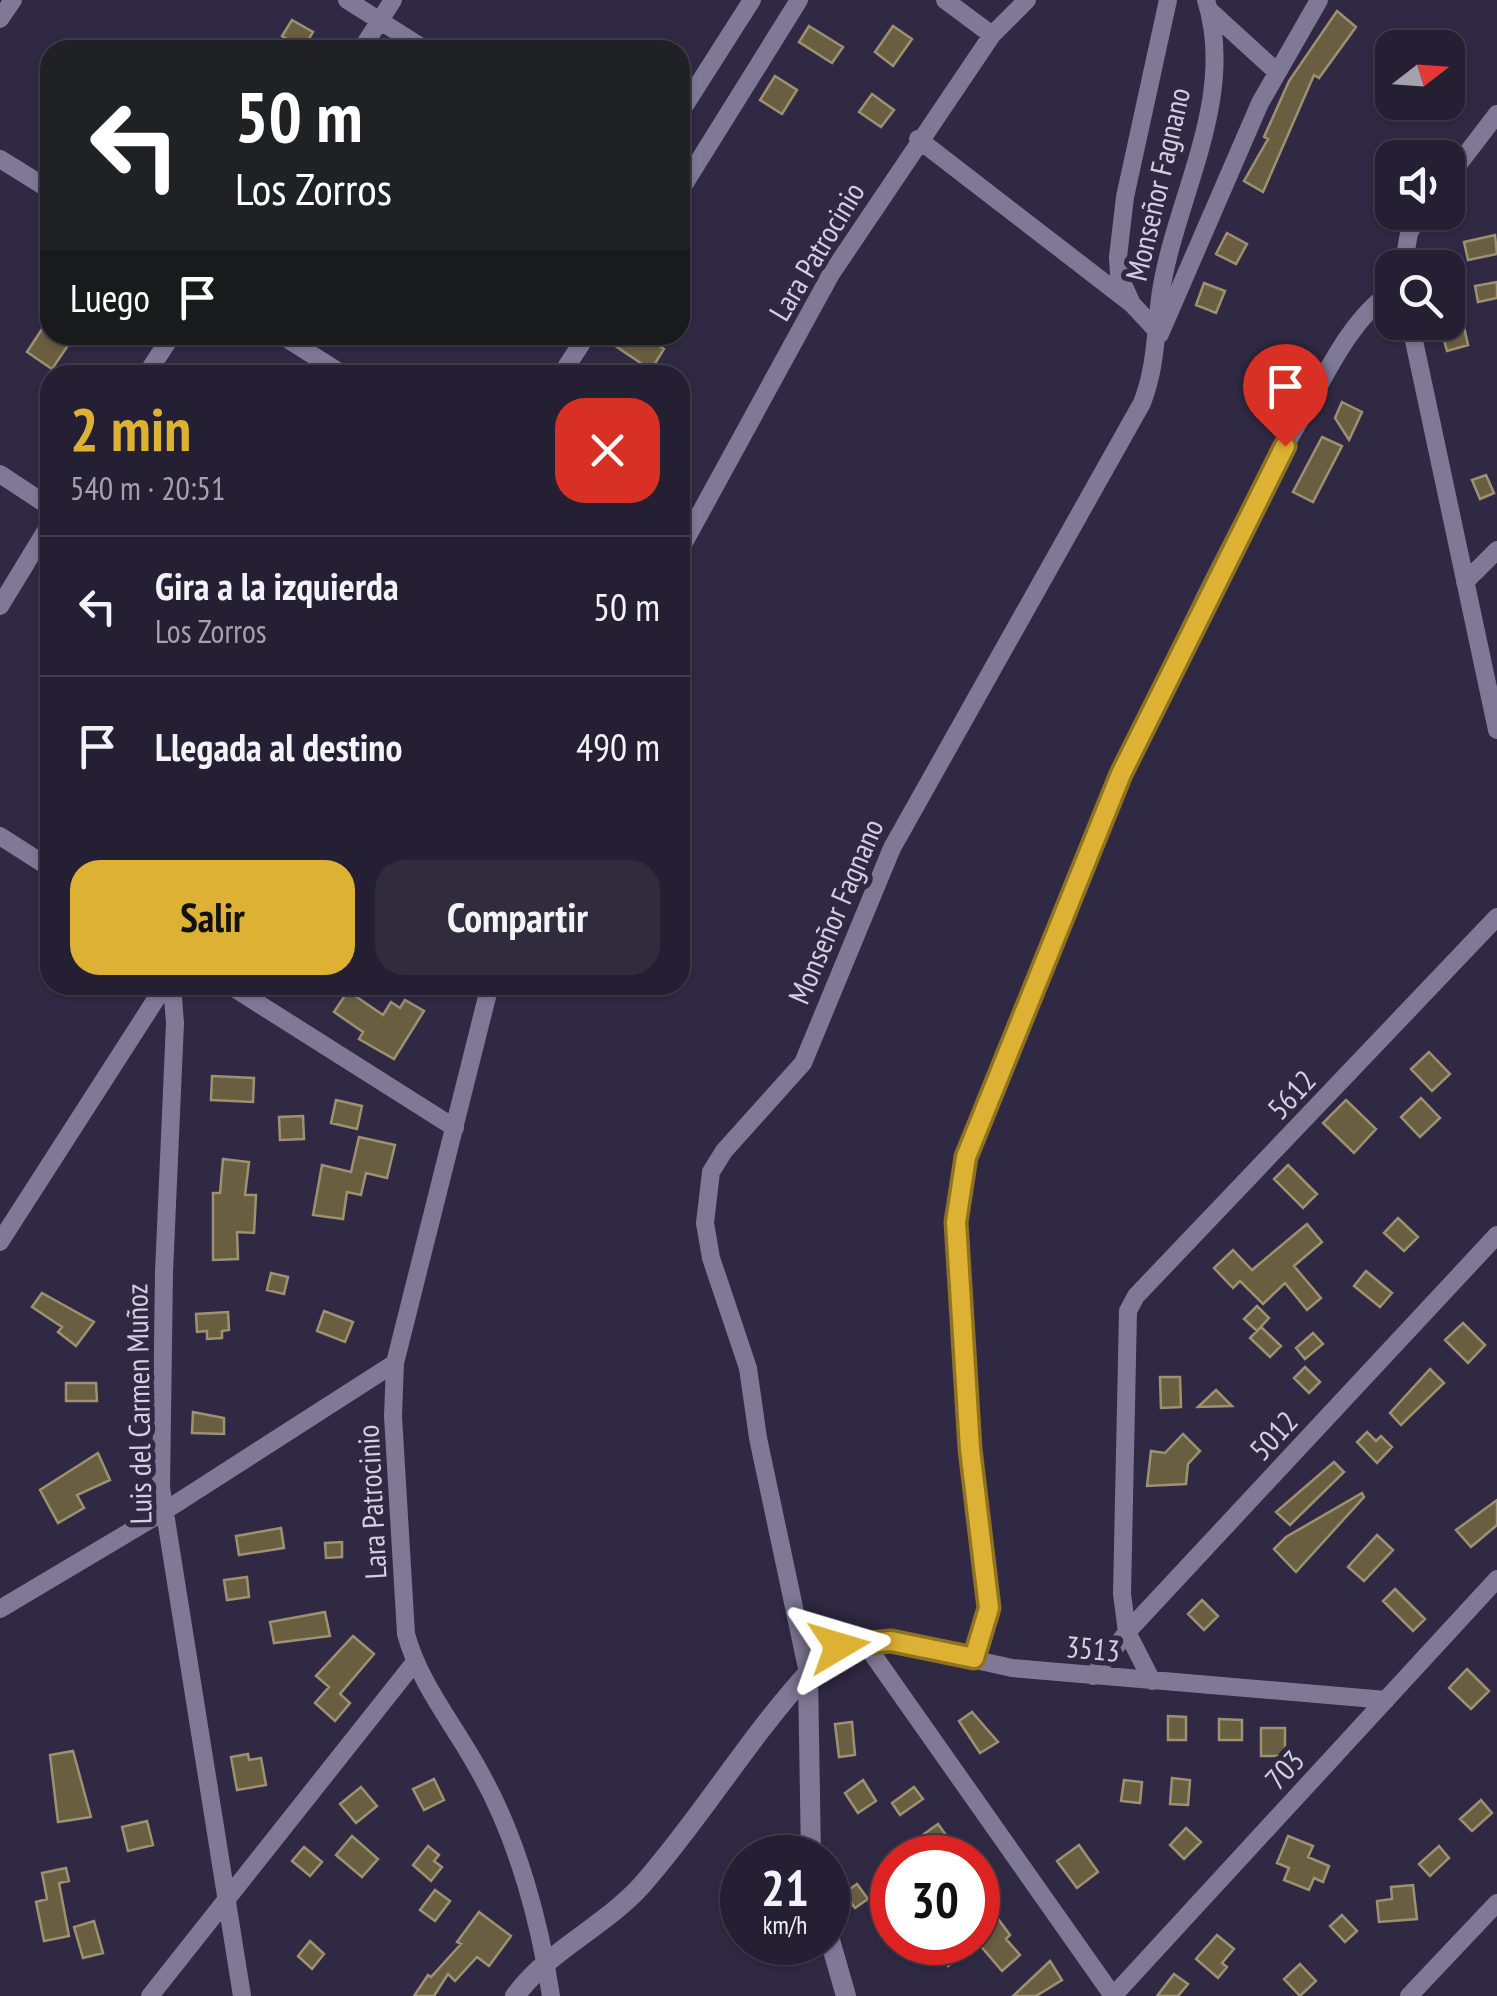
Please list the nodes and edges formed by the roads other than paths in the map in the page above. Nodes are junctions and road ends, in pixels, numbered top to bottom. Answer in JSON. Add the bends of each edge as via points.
{"nodes":[{"id":1,"x":12,"y":0,"type":"edge"},
{"id":2,"x":346,"y":0,"type":"edge"},
{"id":3,"x":393,"y":0,"type":"edge"},
{"id":4,"x":752,"y":0,"type":"edge"},
{"id":5,"x":944,"y":0,"type":"edge"},
{"id":6,"x":1027,"y":0,"type":"edge"},
{"id":7,"x":1168,"y":0,"type":"edge"},
{"id":8,"x":1319,"y":0,"type":"edge"},
{"id":9,"x":796,"y":1,"type":"edge"},
{"id":10,"x":1207,"y":5,"type":"edge"},
{"id":11,"x":0,"y":19,"type":"edge"},
{"id":12,"x":380,"y":21,"type":"junction"},
{"id":13,"x":992,"y":35,"type":"junction"},
{"id":14,"x":367,"y":40,"type":"edge"},
{"id":15,"x":410,"y":40,"type":"edge"},
{"id":16,"x":1278,"y":72,"type":"junction"},
{"id":17,"x":690,"y":97,"type":"edge"},
{"id":18,"x":1497,"y":114,"type":"edge"},
{"id":19,"x":918,"y":139,"type":"junction"},
{"id":20,"x":1465,"y":156,"type":"edge"},
{"id":21,"x":0,"y":159,"type":"edge"},
{"id":22,"x":690,"y":174,"type":"edge"},
{"id":23,"x":40,"y":184,"type":"edge"},
{"id":24,"x":1375,"y":303,"type":"edge"},
{"id":25,"x":1132,"y":304,"type":"junction"},
{"id":26,"x":1160,"y":334,"type":"junction"},
{"id":27,"x":1414,"y":340,"type":"edge"},
{"id":28,"x":297,"y":345,"type":"edge"},
{"id":29,"x":328,"y":365,"type":"edge"},
{"id":30,"x":0,"y":474,"type":"edge"},
{"id":31,"x":40,"y":500,"type":"edge"},
{"id":32,"x":690,"y":532,"type":"edge"},
{"id":33,"x":40,"y":540,"type":"edge"},
{"id":34,"x":1497,"y":550,"type":"edge"},
{"id":35,"x":1465,"y":582,"type":"junction"},
{"id":36,"x":0,"y":606,"type":"edge"},
{"id":37,"x":1497,"y":730,"type":"edge"},
{"id":38,"x":0,"y":836,"type":"edge"},
{"id":39,"x":40,"y":862,"type":"edge"},
{"id":40,"x":1497,"y":917,"type":"edge"},
{"id":41,"x":161,"y":995,"type":"edge"},
{"id":42,"x":170,"y":995,"type":"edge"},
{"id":43,"x":245,"y":995,"type":"edge"},
{"id":44,"x":488,"y":995,"type":"edge"},
{"id":45,"x":455,"y":1128,"type":"junction"},
{"id":46,"x":2,"y":1234,"type":"edge"},
{"id":47,"x":1497,"y":1235,"type":"edge"},
{"id":48,"x":395,"y":1363,"type":"junction"},
{"id":49,"x":162,"y":1512,"type":"junction"},
{"id":50,"x":1497,"y":1579,"type":"edge"},
{"id":51,"x":0,"y":1609,"type":"edge"},
{"id":52,"x":1127,"y":1632,"type":"junction"},
{"id":53,"x":864,"y":1642,"type":"junction"},
{"id":54,"x":974,"y":1658,"type":"junction"},
{"id":55,"x":414,"y":1663,"type":"junction"},
{"id":56,"x":808,"y":1674,"type":"junction"},
{"id":57,"x":1093,"y":1676,"type":"junction"},
{"id":58,"x":1152,"y":1681,"type":"junction"},
{"id":59,"x":1386,"y":1700,"type":"junction"},
{"id":60,"x":812,"y":1835,"type":"edge"},
{"id":61,"x":228,"y":1894,"type":"junction"},
{"id":62,"x":1497,"y":1903,"type":"edge"},
{"id":63,"x":546,"y":1960,"type":"junction"},
{"id":64,"x":837,"y":1965,"type":"edge"},
{"id":65,"x":150,"y":1996,"type":"edge"},
{"id":66,"x":242,"y":1996,"type":"edge"},
{"id":67,"x":515,"y":1996,"type":"edge"},
{"id":68,"x":551,"y":1996,"type":"edge"},
{"id":69,"x":846,"y":1996,"type":"edge"},
{"id":70,"x":1113,"y":1996,"type":"edge"},
{"id":71,"x":1410,"y":1996,"type":"edge"}],
"edges":[{"from":1,"to":11,"type":"street"},
{"from":2,"to":12,"type":"street"},
{"from":3,"to":12,"type":"street"},
{"from":4,"to":17,"type":"street"},
{"from":5,"to":13,"type":"street"},
{"from":6,"to":13,"type":"street","name":"Lara Patrocinio"},
{"from":7,"to":25,"type":"street","name":"Monseñor Fagnano","via":[[1125,197],[1119,275]]},
{"from":8,"to":16,"type":"street"},
{"from":9,"to":22,"type":"street"},
{"from":10,"to":16,"type":"street"},
{"from":10,"to":26,"type":"street","name":"Monseñor Fagnano","via":[[1214,66],[1208,111],[1162,291]]},
{"from":12,"to":14,"type":"street"},
{"from":12,"to":15,"type":"street"},
{"from":13,"to":19,"type":"street","name":"Lara Patrocinio"},
{"from":16,"to":26,"type":"street"},
{"from":18,"to":20,"type":"street"},
{"from":19,"to":25,"type":"street"},
{"from":19,"to":32,"type":"street","name":"Lara Patrocinio","via":[[819,294]]},
{"from":21,"to":23,"type":"street"},
{"from":24,"to":54,"type":"street","via":[[1268,475],[1121,774],[966,1157],[956,1222],[970,1449],[989,1608]]},
{"from":25,"to":26,"type":"street"},
{"from":26,"to":56,"type":"street","name":"Monseñor Fagnano","via":[[1154,372],[1130,427],[892,848],[803,1063],[711,1172],[705,1223],[711,1258],[748,1368]]},
{"from":27,"to":35,"type":"street"},
{"from":28,"to":29,"type":"street"},
{"from":30,"to":31,"type":"street"},
{"from":33,"to":36,"type":"street"},
{"from":34,"to":35,"type":"street"},
{"from":35,"to":37,"type":"street"},
{"from":38,"to":39,"type":"street"},
{"from":40,"to":52,"type":"street","name":"5612","via":[[1128,1311],[1122,1594]]},
{"from":41,"to":46,"type":"street"},
{"from":42,"to":49,"type":"street","name":"Luis del Carmen Muñoz","via":[[175,1022]]},
{"from":43,"to":45,"type":"street"},
{"from":44,"to":45,"type":"street","name":"Lara Patrocinio"},
{"from":45,"to":48,"type":"street","name":"Lara Patrocinio"},
{"from":47,"to":52,"type":"street","name":"5012"},
{"from":48,"to":49,"type":"street"},
{"from":48,"to":55,"type":"street","name":"Lara Patrocinio","via":[[406,1634]]},
{"from":49,"to":51,"type":"street"},
{"from":49,"to":61,"type":"street","name":"Luis del Carmen Muñoz"},
{"from":50,"to":59,"type":"street","name":"703"},
{"from":52,"to":57,"type":"street","name":"5012"},
{"from":52,"to":58,"type":"street"},
{"from":53,"to":54,"type":"street","name":"3513"},
{"from":53,"to":56,"type":"street","name":"3513","via":[[839,1646]]},
{"from":53,"to":70,"type":"street"},
{"from":54,"to":57,"type":"street","name":"3513"},
{"from":55,"to":61,"type":"street"},
{"from":55,"to":63,"type":"street","name":"Lara Patrocinio","via":[[499,1809]]},
{"from":56,"to":60,"type":"street","name":"Monseñor Fagnano"},
{"from":56,"to":63,"type":"street","via":[[760,1726],[645,1882]]},
{"from":57,"to":58,"type":"street","name":"3513"},
{"from":58,"to":59,"type":"street","name":"3513"},
{"from":59,"to":70,"type":"street","name":"703"},
{"from":61,"to":65,"type":"street"},
{"from":61,"to":66,"type":"street","name":"Luis del Carmen Muñoz"},
{"from":62,"to":71,"type":"street"},
{"from":63,"to":67,"type":"street"},
{"from":63,"to":68,"type":"street","name":"Lara Patrocinio"},
{"from":64,"to":69,"type":"street"}]}
